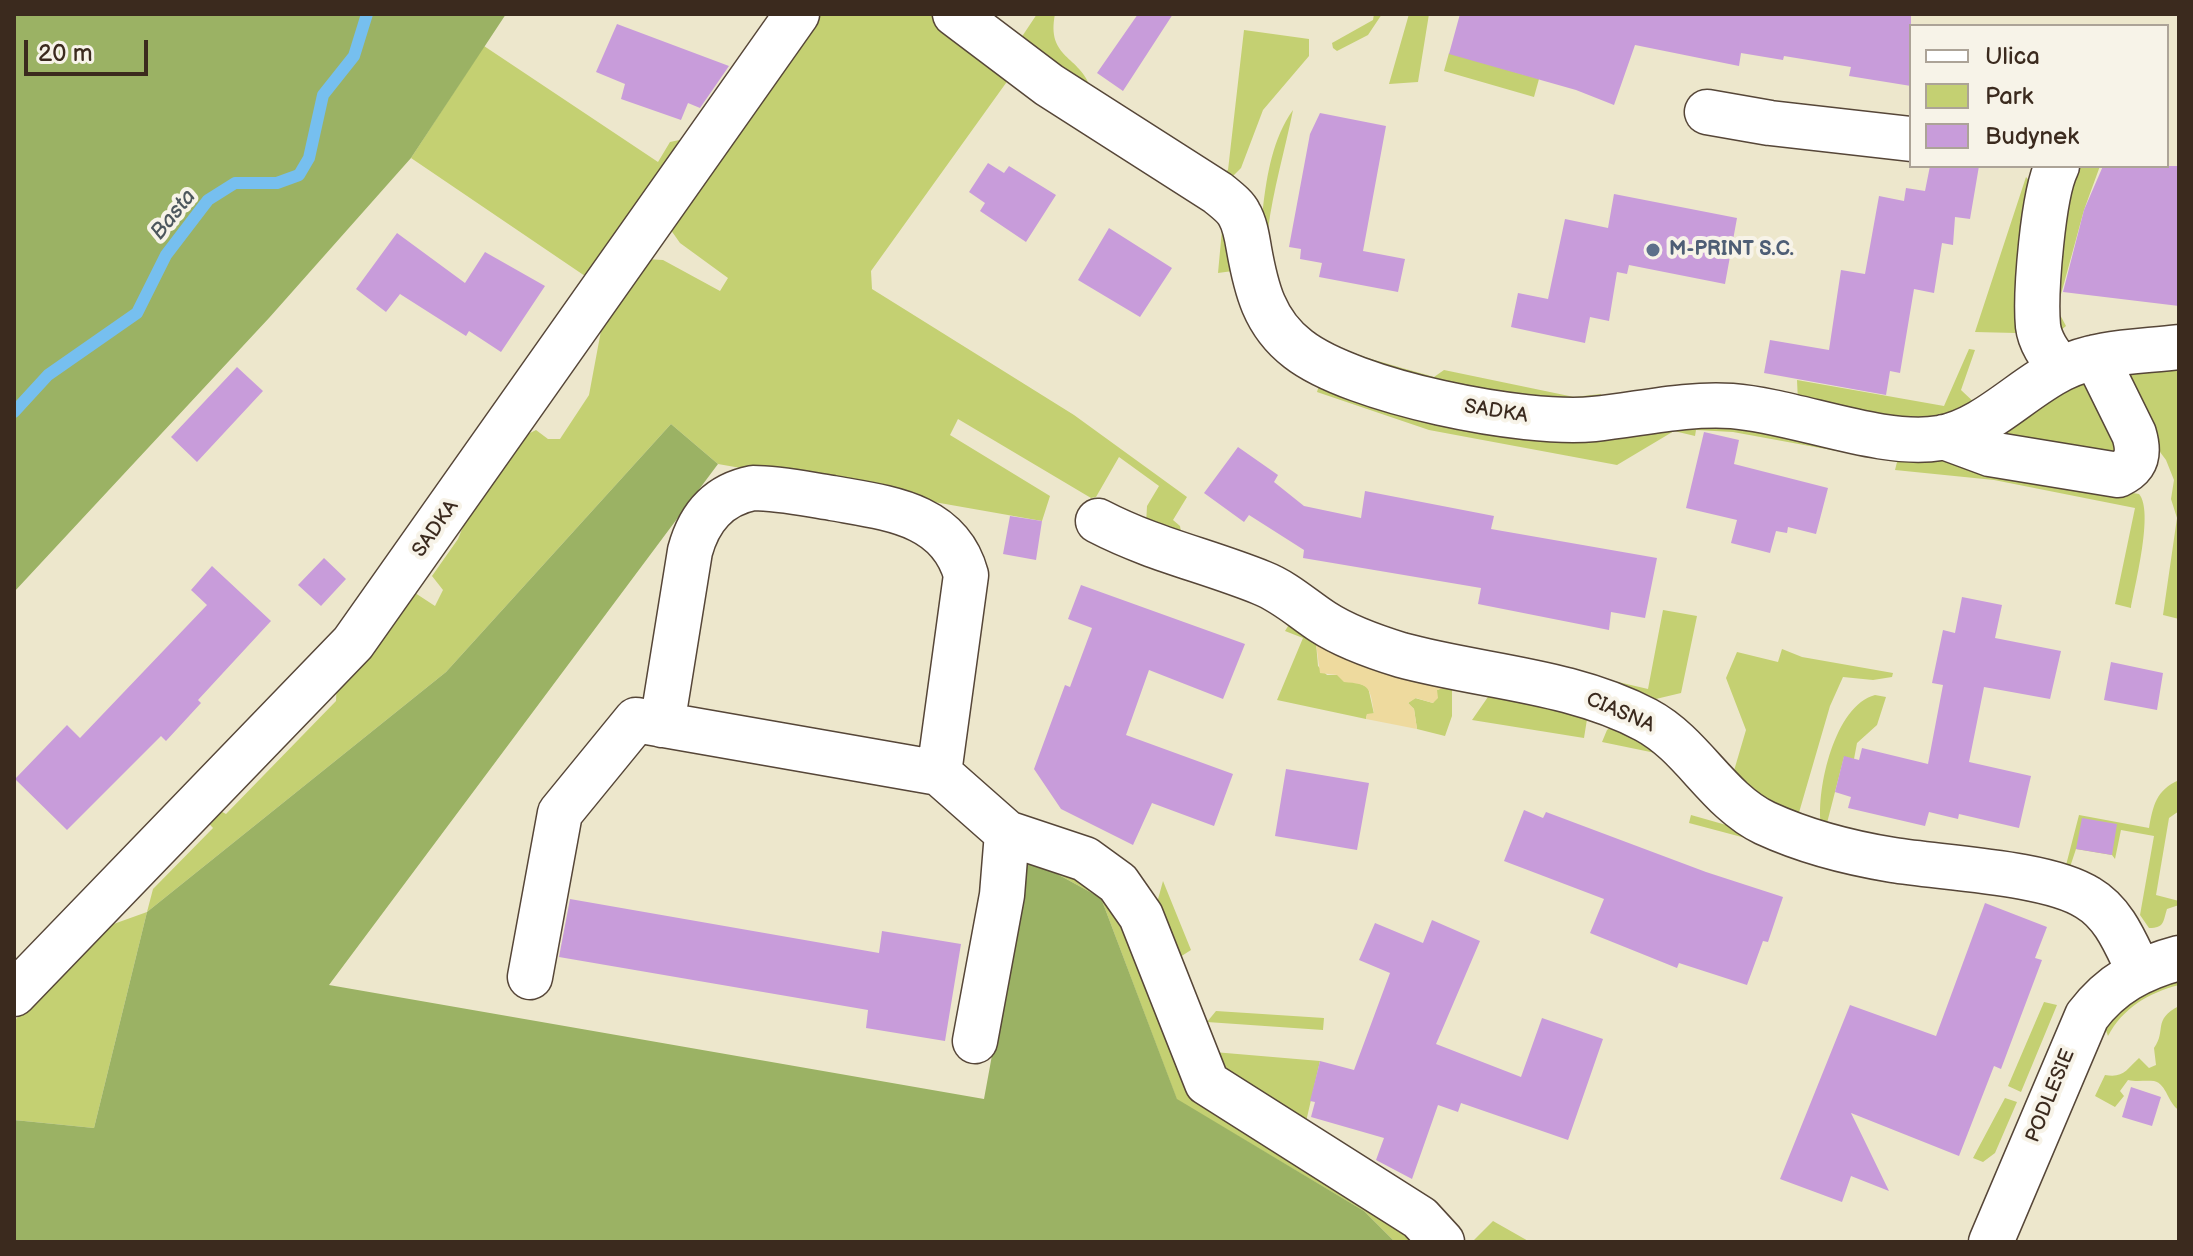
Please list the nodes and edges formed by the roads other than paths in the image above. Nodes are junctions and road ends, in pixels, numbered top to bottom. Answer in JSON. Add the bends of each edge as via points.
{"nodes":[{"id":1,"x":797,"y":14,"type":"edge"},
{"id":2,"x":955,"y":14,"type":"edge"},
{"id":3,"x":1707,"y":112,"type":"dead end"},
{"id":4,"x":1909,"y":139,"type":"edge"},
{"id":5,"x":2050,"y":168,"type":"edge"},
{"id":6,"x":2179,"y":347,"type":"edge"},
{"id":7,"x":2079,"y":363,"type":"junction"},
{"id":8,"x":1944,"y":437,"type":"junction"},
{"id":9,"x":1098,"y":521,"type":"dead end"},
{"id":10,"x":662,"y":725,"type":"junction"},
{"id":11,"x":939,"y":773,"type":"junction"},
{"id":12,"x":1007,"y":833,"type":"junction"},
{"id":13,"x":2159,"y":965,"type":"edge"},
{"id":14,"x":530,"y":977,"type":"dead end"},
{"id":15,"x":14,"y":994,"type":"edge"},
{"id":16,"x":975,"y":1041,"type":"dead end"},
{"id":17,"x":1442,"y":1242,"type":"edge"},
{"id":18,"x":1991,"y":1242,"type":"edge"}],
"edges":[{"from":1,"to":15,"type":"street","name":"SADKA","via":[[353,643]]},
{"from":2,"to":8,"type":"street","name":"SADKA","via":[[1049,85],[1218,193],[1239,212],[1257,290],[1272,322],[1299,350],[1329,365],[1417,396],[1543,419],[1730,406],[1894,437]]},
{"from":3,"to":4,"type":"street"},
{"from":5,"to":7,"type":"street","via":[[2038,327],[2046,348]]},
{"from":6,"to":7,"type":"street","name":"SADKA"},
{"from":7,"to":8,"type":"street","name":"SADKA"},
{"from":7,"to":8,"type":"street","via":[[2134,434],[2138,448],[2128,470],[2118,475],[1990,454]]},
{"from":9,"to":13,"type":"street","name":"CIASNA","via":[[1144,545],[1263,584],[1363,642],[1556,689],[1647,721],[1764,822],[1859,854],[2013,876],[2074,891],[2108,914]]},
{"from":10,"to":11,"type":"street"},
{"from":10,"to":11,"type":"street","via":[[690,551],[711,507],[753,488],[883,507],[942,533],[966,575]]},
{"from":10,"to":14,"type":"street","via":[[636,720],[560,813]]},
{"from":11,"to":12,"type":"street"},
{"from":12,"to":16,"type":"street","via":[[1002,895]]},
{"from":12,"to":17,"type":"street","via":[[1085,859],[1118,883],[1141,916],[1207,1083],[1420,1218]]},
{"from":13,"to":18,"type":"street","name":"PODLESIE","via":[[2101,998],[2075,1038]]}]}
